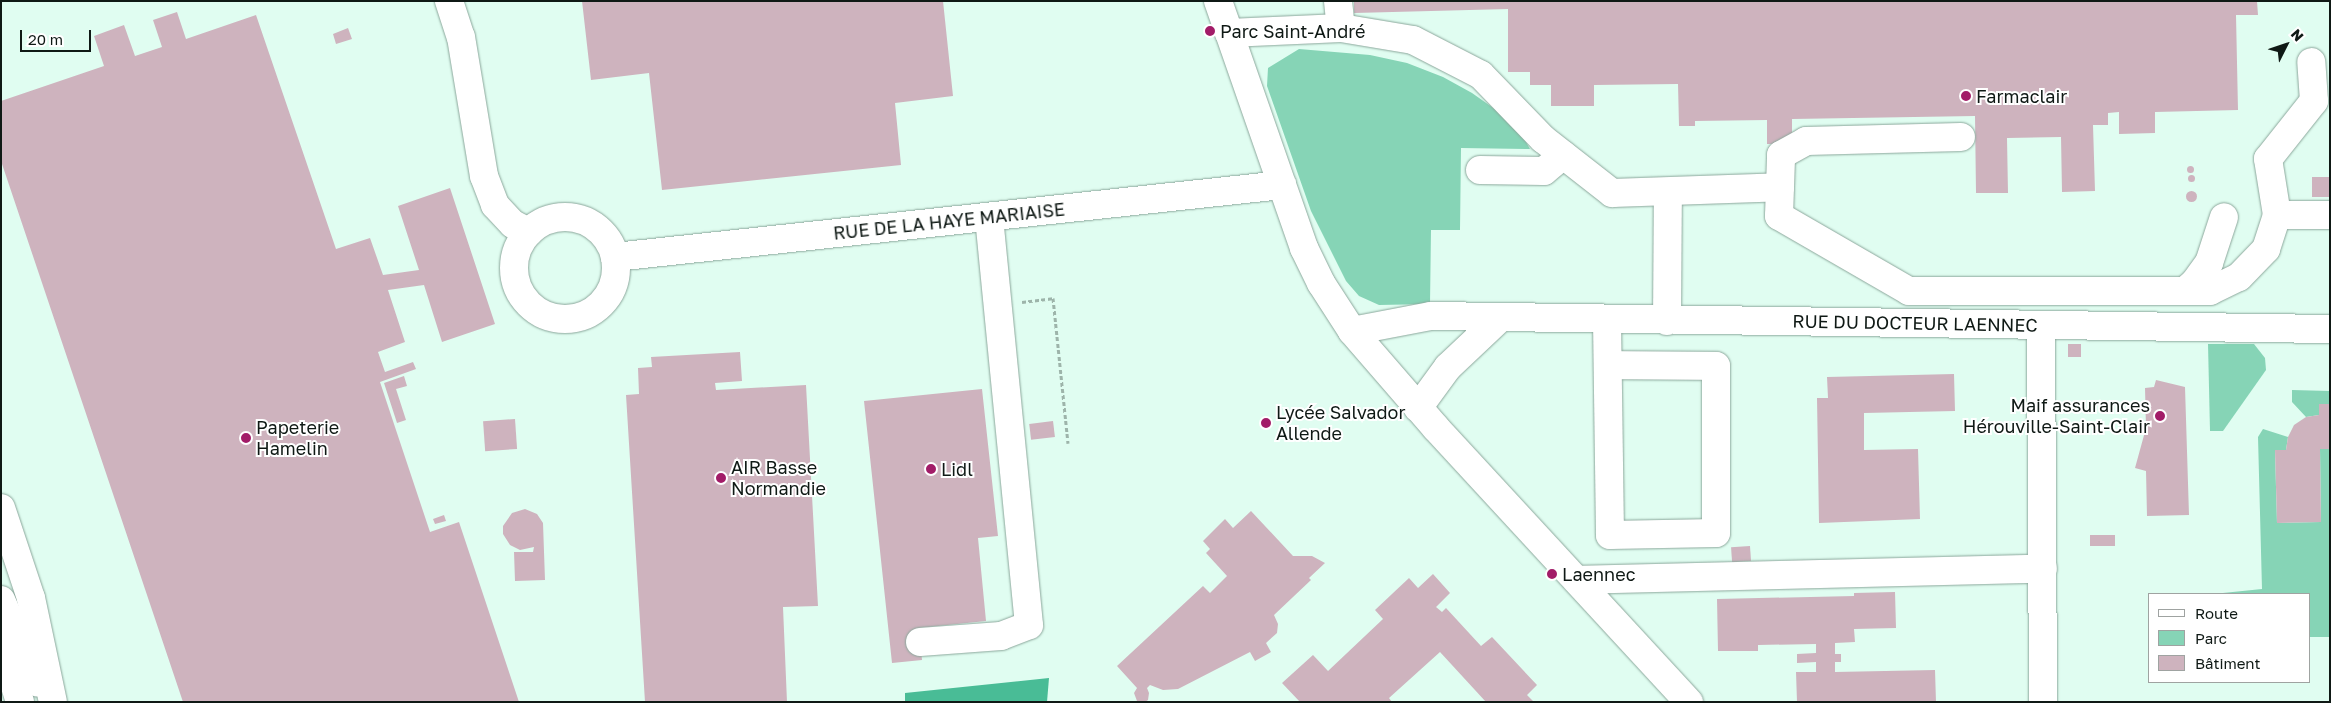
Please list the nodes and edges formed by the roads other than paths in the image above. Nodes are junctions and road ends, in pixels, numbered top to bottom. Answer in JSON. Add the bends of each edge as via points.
{"nodes":[{"id":1,"x":449,"y":1,"type":"edge"},
{"id":2,"x":1218,"y":1,"type":"edge"},
{"id":3,"x":1338,"y":1,"type":"edge"},
{"id":4,"x":1341,"y":28,"type":"junction"},
{"id":5,"x":1229,"y":33,"type":"junction"},
{"id":6,"x":2311,"y":62,"type":"dead end"},
{"id":7,"x":1961,"y":137,"type":"dead end"},
{"id":8,"x":1563,"y":155,"type":"junction"},
{"id":9,"x":1480,"y":170,"type":"dead end"},
{"id":10,"x":1282,"y":185,"type":"junction"},
{"id":11,"x":1780,"y":187,"type":"junction"},
{"id":12,"x":1668,"y":192,"type":"junction"},
{"id":13,"x":2278,"y":215,"type":"junction"},
{"id":14,"x":2330,"y":215,"type":"edge"},
{"id":15,"x":989,"y":217,"type":"junction"},
{"id":16,"x":2224,"y":217,"type":"dead end"},
{"id":17,"x":529,"y":232,"type":"junction"},
{"id":18,"x":615,"y":257,"type":"junction"},
{"id":19,"x":2185,"y":291,"type":"junction"},
{"id":20,"x":1500,"y":318,"type":"junction"},
{"id":21,"x":1606,"y":320,"type":"junction"},
{"id":22,"x":1667,"y":320,"type":"junction"},
{"id":23,"x":2042,"y":325,"type":"junction"},
{"id":24,"x":2330,"y":329,"type":"edge"},
{"id":25,"x":1352,"y":331,"type":"junction"},
{"id":26,"x":1608,"y":365,"type":"junction"},
{"id":27,"x":1418,"y":408,"type":"junction"},
{"id":28,"x":1,"y":508,"type":"edge"},
{"id":29,"x":2043,"y":569,"type":"junction"},
{"id":30,"x":1577,"y":580,"type":"junction"},
{"id":31,"x":1,"y":600,"type":"edge"},
{"id":32,"x":920,"y":642,"type":"dead end"},
{"id":33,"x":1,"y":643,"type":"edge"},
{"id":34,"x":20,"y":702,"type":"edge"},
{"id":35,"x":45,"y":702,"type":"edge"},
{"id":36,"x":53,"y":702,"type":"edge"},
{"id":37,"x":1689,"y":702,"type":"edge"},
{"id":38,"x":2043,"y":702,"type":"edge"}],
"edges":[{"from":1,"to":17,"type":"main road","via":[[461,37],[484,176],[495,205],[513,224]]},
{"from":2,"to":5,"type":"main road"},
{"from":3,"to":4,"type":"main road"},
{"from":4,"to":5,"type":"main road"},
{"from":4,"to":8,"type":"main road","via":[[1413,40],[1481,76]]},
{"from":5,"to":10,"type":"main road"},
{"from":6,"to":13,"type":"main road","via":[[2314,100],[2268,159]]},
{"from":7,"to":11,"type":"main road","via":[[1806,141],[1781,155]]},
{"from":8,"to":9,"type":"main road","via":[[1544,171]]},
{"from":8,"to":12,"type":"main road","via":[[1612,193]]},
{"from":10,"to":15,"type":"main road","name":"RUE DE LA HAYE MARIAISE"},
{"from":10,"to":25,"type":"main road","via":[[1304,248],[1321,283]]},
{"from":11,"to":12,"type":"main road"},
{"from":11,"to":19,"type":"main road","via":[[1779,216],[1909,291]]},
{"from":12,"to":22,"type":"main road"},
{"from":13,"to":14,"type":"main road"},
{"from":13,"to":19,"type":"main road","via":[[2266,249],[2239,277],[2210,291]]},
{"from":15,"to":18,"type":"main road","name":"RUE DE LA HAYE MARIAISE"},
{"from":15,"to":32,"type":"main road","via":[[1029,625],[1001,636]]},
{"from":16,"to":19,"type":"main road","via":[[2209,263]]},
{"from":17,"to":18,"type":"main road","via":[[542,222],[556,218],[587,222],[610,242]]},
{"from":17,"to":18,"type":"main road","via":[[519,246],[514,263],[516,280],[534,309],[550,317],[568,319],[585,315],[600,306],[611,291],[616,275]]},
{"from":20,"to":21,"type":"main road","name":"RUE DU DOCTEUR LAENNEC"},
{"from":20,"to":25,"type":"main road","name":"RUE DU DOCTEUR LAENNEC","via":[[1431,316]]},
{"from":20,"to":27,"type":"main road","via":[[1448,367]]},
{"from":21,"to":22,"type":"main road","name":"RUE DU DOCTEUR LAENNEC"},
{"from":21,"to":26,"type":"main road"},
{"from":22,"to":23,"type":"main road","name":"RUE DU DOCTEUR LAENNEC"},
{"from":23,"to":24,"type":"main road","name":"RUE DU DOCTEUR LAENNEC"},
{"from":23,"to":29,"type":"main road"},
{"from":25,"to":27,"type":"main road"},
{"from":26,"to":26,"type":"main road","via":[[1610,535],[1716,532],[1716,366]]},
{"from":27,"to":30,"type":"main road"},
{"from":28,"to":36,"type":"main road","via":[[31,598]]},
{"from":29,"to":30,"type":"main road"},
{"from":29,"to":38,"type":"main road"},
{"from":30,"to":37,"type":"main road"},
{"from":31,"to":35,"type":"main road"},
{"from":33,"to":34,"type":"main road"}]}
